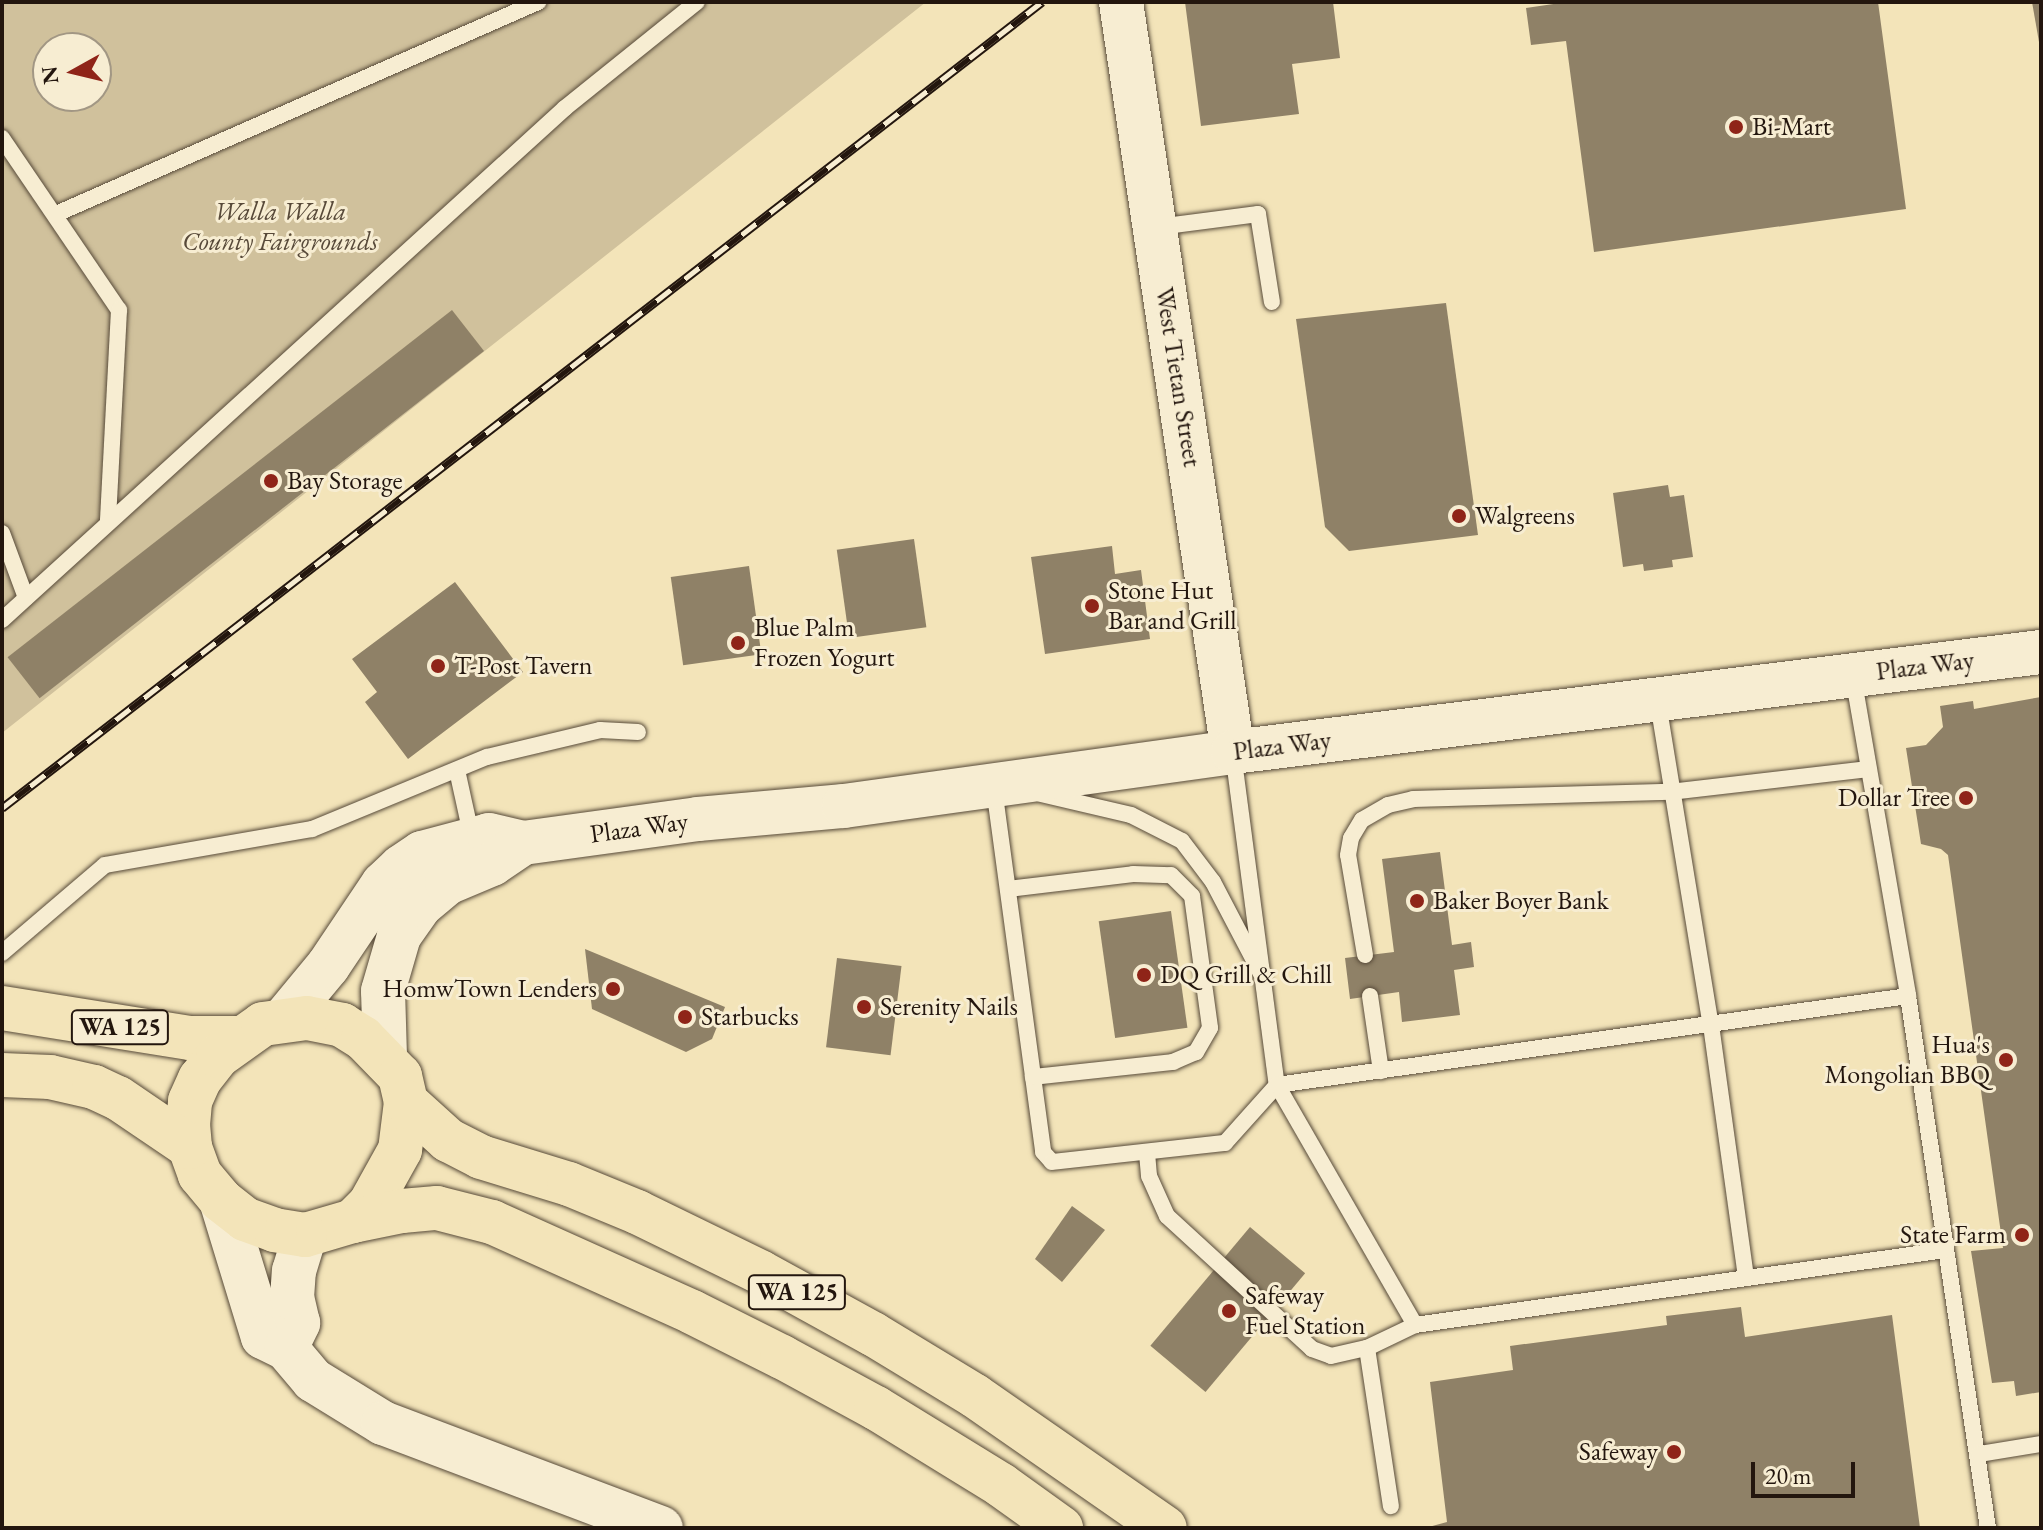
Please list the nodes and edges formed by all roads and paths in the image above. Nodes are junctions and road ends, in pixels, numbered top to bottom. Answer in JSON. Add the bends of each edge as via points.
{"nodes":[{"id":1,"x":538,"y":2,"type":"edge"},
{"id":2,"x":697,"y":2,"type":"edge"},
{"id":3,"x":1121,"y":2,"type":"edge"},
{"id":4,"x":2,"y":138,"type":"edge"},
{"id":5,"x":56,"y":214,"type":"junction"},
{"id":6,"x":1155,"y":227,"type":"junction"},
{"id":7,"x":1272,"y":302,"type":"dead end"},
{"id":8,"x":108,"y":521,"type":"junction"},
{"id":9,"x":2,"y":533,"type":"edge"},
{"id":10,"x":26,"y":598,"type":"junction"},
{"id":11,"x":2,"y":620,"type":"edge"},
{"id":12,"x":2041,"y":652,"type":"edge"},
{"id":13,"x":1853,"y":674,"type":"junction"},
{"id":14,"x":1657,"y":699,"type":"junction"},
{"id":15,"x":638,"y":732,"type":"dead end"},
{"id":16,"x":1233,"y":752,"type":"junction"},
{"id":17,"x":1869,"y":769,"type":"junction"},
{"id":18,"x":457,"y":770,"type":"junction"},
{"id":19,"x":994,"y":785,"type":"junction"},
{"id":20,"x":1670,"y":792,"type":"junction"},
{"id":21,"x":472,"y":838,"type":"junction"},
{"id":22,"x":523,"y":843,"type":"junction"},
{"id":23,"x":1008,"y":889,"type":"junction"},
{"id":24,"x":2,"y":953,"type":"edge"},
{"id":25,"x":1365,"y":955,"type":"dead end"},
{"id":26,"x":1261,"y":974,"type":"junction"},
{"id":27,"x":1370,"y":996,"type":"dead end"},
{"id":28,"x":1908,"y":996,"type":"junction"},
{"id":29,"x":2,"y":1008,"type":"edge"},
{"id":30,"x":284,"y":1019,"type":"junction"},
{"id":31,"x":1711,"y":1025,"type":"junction"},
{"id":32,"x":239,"y":1038,"type":"junction"},
{"id":33,"x":385,"y":1057,"type":"junction"},
{"id":34,"x":1381,"y":1071,"type":"junction"},
{"id":35,"x":2,"y":1075,"type":"edge"},
{"id":36,"x":1033,"y":1077,"type":"junction"},
{"id":37,"x":1277,"y":1085,"type":"junction"},
{"id":38,"x":406,"y":1102,"type":"junction"},
{"id":39,"x":190,"y":1147,"type":"junction"},
{"id":40,"x":1147,"y":1153,"type":"junction"},
{"id":41,"x":221,"y":1200,"type":"junction"},
{"id":42,"x":353,"y":1221,"type":"junction"},
{"id":43,"x":305,"y":1235,"type":"junction"},
{"id":44,"x":1945,"y":1250,"type":"junction"},
{"id":45,"x":1746,"y":1278,"type":"junction"},
{"id":46,"x":1415,"y":1325,"type":"junction"},
{"id":47,"x":286,"y":1348,"type":"junction"},
{"id":48,"x":1367,"y":1348,"type":"junction"},
{"id":49,"x":2041,"y":1444,"type":"edge"},
{"id":50,"x":1979,"y":1454,"type":"junction"},
{"id":51,"x":1391,"y":1506,"type":"dead end"},
{"id":52,"x":661,"y":1528,"type":"edge"},
{"id":53,"x":1061,"y":1528,"type":"edge"},
{"id":54,"x":1165,"y":1528,"type":"edge"},
{"id":55,"x":1988,"y":1528,"type":"edge"}],
"edges":[{"from":1,"to":5,"type":"lane"},
{"from":2,"to":8,"type":"lane","via":[[553,118]]},
{"from":3,"to":6,"type":"main road","name":"West Tietan Street"},
{"from":4,"to":5,"type":"lane"},
{"from":5,"to":8,"type":"lane","via":[[119,310]]},
{"from":6,"to":7,"type":"lane","via":[[1258,214]]},
{"from":6,"to":16,"type":"main road","name":"West Tietan Street"},
{"from":8,"to":10,"type":"lane"},
{"from":9,"to":10,"type":"lane"},
{"from":10,"to":11,"type":"lane"},
{"from":12,"to":13,"type":"main road","name":"Plaza Way"},
{"from":13,"to":14,"type":"main road","name":"Plaza Way"},
{"from":13,"to":17,"type":"lane"},
{"from":14,"to":16,"type":"main road","name":"Plaza Way"},
{"from":14,"to":20,"type":"lane"},
{"from":15,"to":18,"type":"lane","via":[[600,730],[487,757]]},
{"from":16,"to":19,"type":"main road","name":"Plaza Way"},
{"from":16,"to":26,"type":"lane"},
{"from":17,"to":20,"type":"lane"},
{"from":17,"to":28,"type":"lane"},
{"from":18,"to":21,"type":"lane"},
{"from":18,"to":24,"type":"lane","via":[[312,829],[105,865]]},
{"from":19,"to":22,"type":"main road","name":"Plaza Way"},
{"from":19,"to":23,"type":"lane"},
{"from":19,"to":26,"type":"lane","via":[[1131,815],[1182,841],[1213,882]]},
{"from":20,"to":25,"type":"lane","via":[[1413,799],[1388,805],[1362,820],[1348,855]]},
{"from":20,"to":31,"type":"lane"},
{"from":21,"to":22,"type":"main road","name":"Plaza Way","via":[[489,835]]},
{"from":21,"to":30,"type":"main road","name":"Plaza Way","via":[[422,853],[383,884],[328,966]]},
{"from":22,"to":33,"type":"main road","name":"Plaza Way","via":[[492,864],[447,883],[421,905],[399,936],[383,991]]},
{"from":23,"to":36,"type":"lane"},
{"from":23,"to":36,"type":"lane","via":[[1133,874],[1171,875],[1192,896],[1210,1028],[1196,1052],[1173,1062]]},
{"from":26,"to":37,"type":"lane"},
{"from":27,"to":34,"type":"lane"},
{"from":28,"to":31,"type":"lane"},
{"from":28,"to":44,"type":"lane"},
{"from":29,"to":32,"type":"main road","number":"WA 125","via":[[190,1038]]},
{"from":30,"to":32,"type":"main road","number":"WA 125"},
{"from":30,"to":33,"type":"main road","number":"WA 125","via":[[342,1025]]},
{"from":31,"to":34,"type":"lane"},
{"from":31,"to":45,"type":"lane"},
{"from":32,"to":39,"type":"main road","number":"WA 125","via":[[200,1079],[190,1101]]},
{"from":33,"to":38,"type":"main road","number":"WA 125","via":[[400,1076]]},
{"from":34,"to":37,"type":"lane"},
{"from":35,"to":39,"type":"main road","number":"WA 125","via":[[50,1077],[94,1087]]},
{"from":36,"to":40,"type":"lane","via":[[1043,1152],[1052,1162]]},
{"from":37,"to":40,"type":"lane","via":[[1225,1143]]},
{"from":37,"to":46,"type":"lane"},
{"from":38,"to":42,"type":"main road","number":"WA 125","via":[[400,1150]]},
{"from":38,"to":54,"type":"main road","number":"WA 125","via":[[448,1140],[481,1157],[637,1212],[860,1327],[975,1396]]},
{"from":39,"to":41,"type":"main road","number":"WA 125","via":[[200,1175]]},
{"from":40,"to":48,"type":"lane","via":[[1149,1176],[1167,1216],[1312,1349],[1331,1356]]},
{"from":41,"to":43,"type":"main road","number":"WA 125","via":[[245,1219]]},
{"from":41,"to":47,"type":"main road","via":[[263,1337]]},
{"from":42,"to":43,"type":"main road","number":"WA 125"},
{"from":42,"to":53,"type":"main road","number":"WA 125","via":[[437,1208],[492,1222],[795,1364],[1001,1485]]},
{"from":43,"to":47,"type":"main road","via":[[294,1271],[292,1298],[298,1323]]},
{"from":44,"to":45,"type":"lane"},
{"from":44,"to":50,"type":"lane"},
{"from":45,"to":46,"type":"lane"},
{"from":46,"to":48,"type":"lane"},
{"from":47,"to":52,"type":"main road","via":[[313,1380],[383,1423]]},
{"from":48,"to":51,"type":"lane"},
{"from":49,"to":50,"type":"lane"},
{"from":50,"to":55,"type":"lane"}]}
